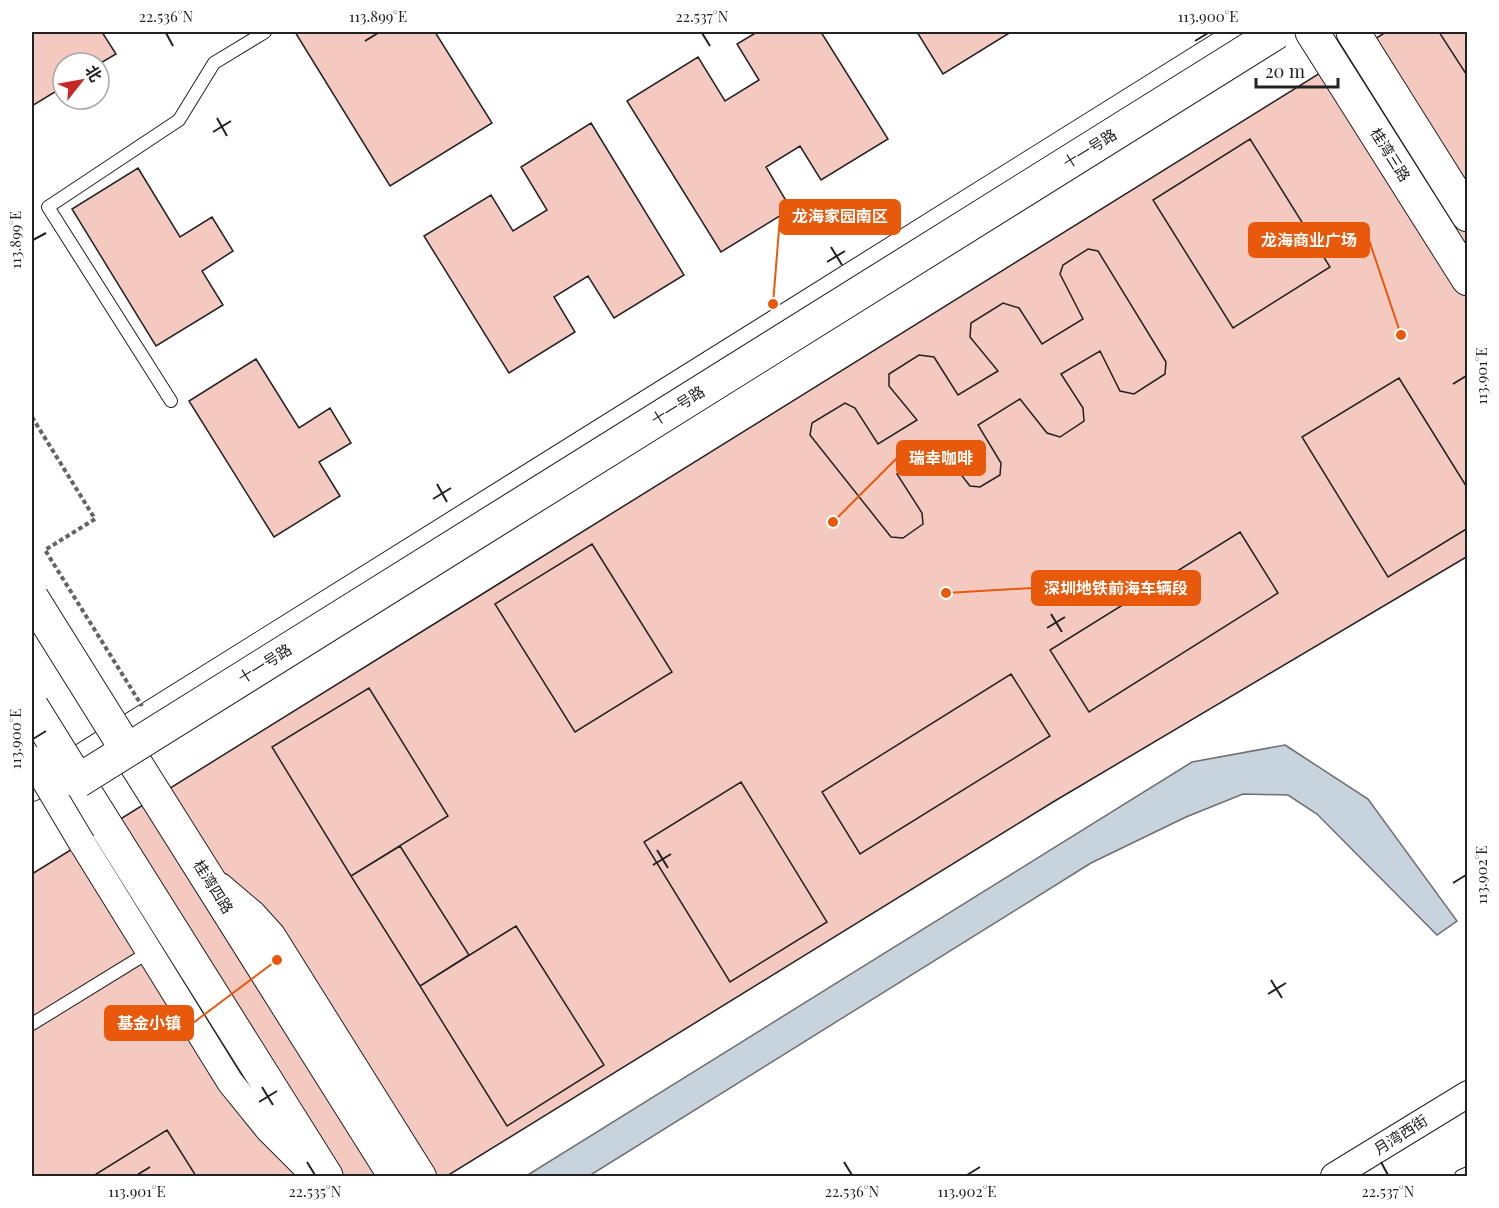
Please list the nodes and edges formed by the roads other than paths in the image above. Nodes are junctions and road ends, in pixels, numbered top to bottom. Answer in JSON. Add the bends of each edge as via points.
{"nodes":[{"id":1,"x":266,"y":32,"type":"edge"},
{"id":2,"x":1241,"y":32,"type":"edge"},
{"id":3,"x":1277,"y":32,"type":"edge"},
{"id":4,"x":1312,"y":32,"type":"edge"},
{"id":5,"x":1358,"y":39,"type":"edge"},
{"id":6,"x":1467,"y":215,"type":"edge"},
{"id":7,"x":1467,"y":279,"type":"edge"},
{"id":8,"x":171,"y":401,"type":"dead end"},
{"id":9,"x":32,"y":598,"type":"edge"},
{"id":10,"x":32,"y":707,"type":"edge"},
{"id":11,"x":127,"y":750,"type":"junction"},
{"id":12,"x":32,"y":759,"type":"edge"},
{"id":13,"x":54,"y":788,"type":"edge"},
{"id":14,"x":95,"y":835,"type":"junction"},
{"id":15,"x":205,"y":875,"type":"junction"},
{"id":16,"x":149,"y":952,"type":"junction"},
{"id":17,"x":32,"y":1024,"type":"edge"},
{"id":18,"x":1467,"y":1094,"type":"edge"},
{"id":19,"x":1467,"y":1173,"type":"edge"},
{"id":20,"x":315,"y":1176,"type":"edge"},
{"id":21,"x":326,"y":1176,"type":"edge"},
{"id":22,"x":395,"y":1176,"type":"edge"},
{"id":23,"x":423,"y":1176,"type":"edge"},
{"id":24,"x":1334,"y":1176,"type":"edge"},
{"id":25,"x":1461,"y":1176,"type":"edge"}],
"edges":[{"from":1,"to":8,"type":"lane","via":[[214,63],[179,120],[48,207]]},
{"from":2,"to":13,"type":"street"},
{"from":3,"to":11,"type":"street","name":"十一号路","bridge":true},
{"from":4,"to":7,"type":"street","name":"桂湾三路"},
{"from":5,"to":6,"type":"street"},
{"from":9,"to":11,"type":"street","name":"桂湾四路","bridge":true},
{"from":10,"to":13,"type":"street","bridge":true},
{"from":11,"to":13,"type":"street","name":"十一号路","bridge":true},
{"from":11,"to":15,"type":"street","name":"桂湾四路"},
{"from":12,"to":13,"type":"street","bridge":true},
{"from":13,"to":14,"type":"street"},
{"from":14,"to":16,"type":"street"},
{"from":14,"to":21,"type":"street"},
{"from":15,"to":22,"type":"street","name":"桂湾四路"},
{"from":15,"to":23,"type":"street","via":[[272,935]]},
{"from":16,"to":17,"type":"lane"},
{"from":16,"to":20,"type":"street","via":[[230,1082],[268,1129]]},
{"from":18,"to":24,"type":"street","name":"月湾西街"},
{"from":19,"to":25,"type":"lane"}]}
